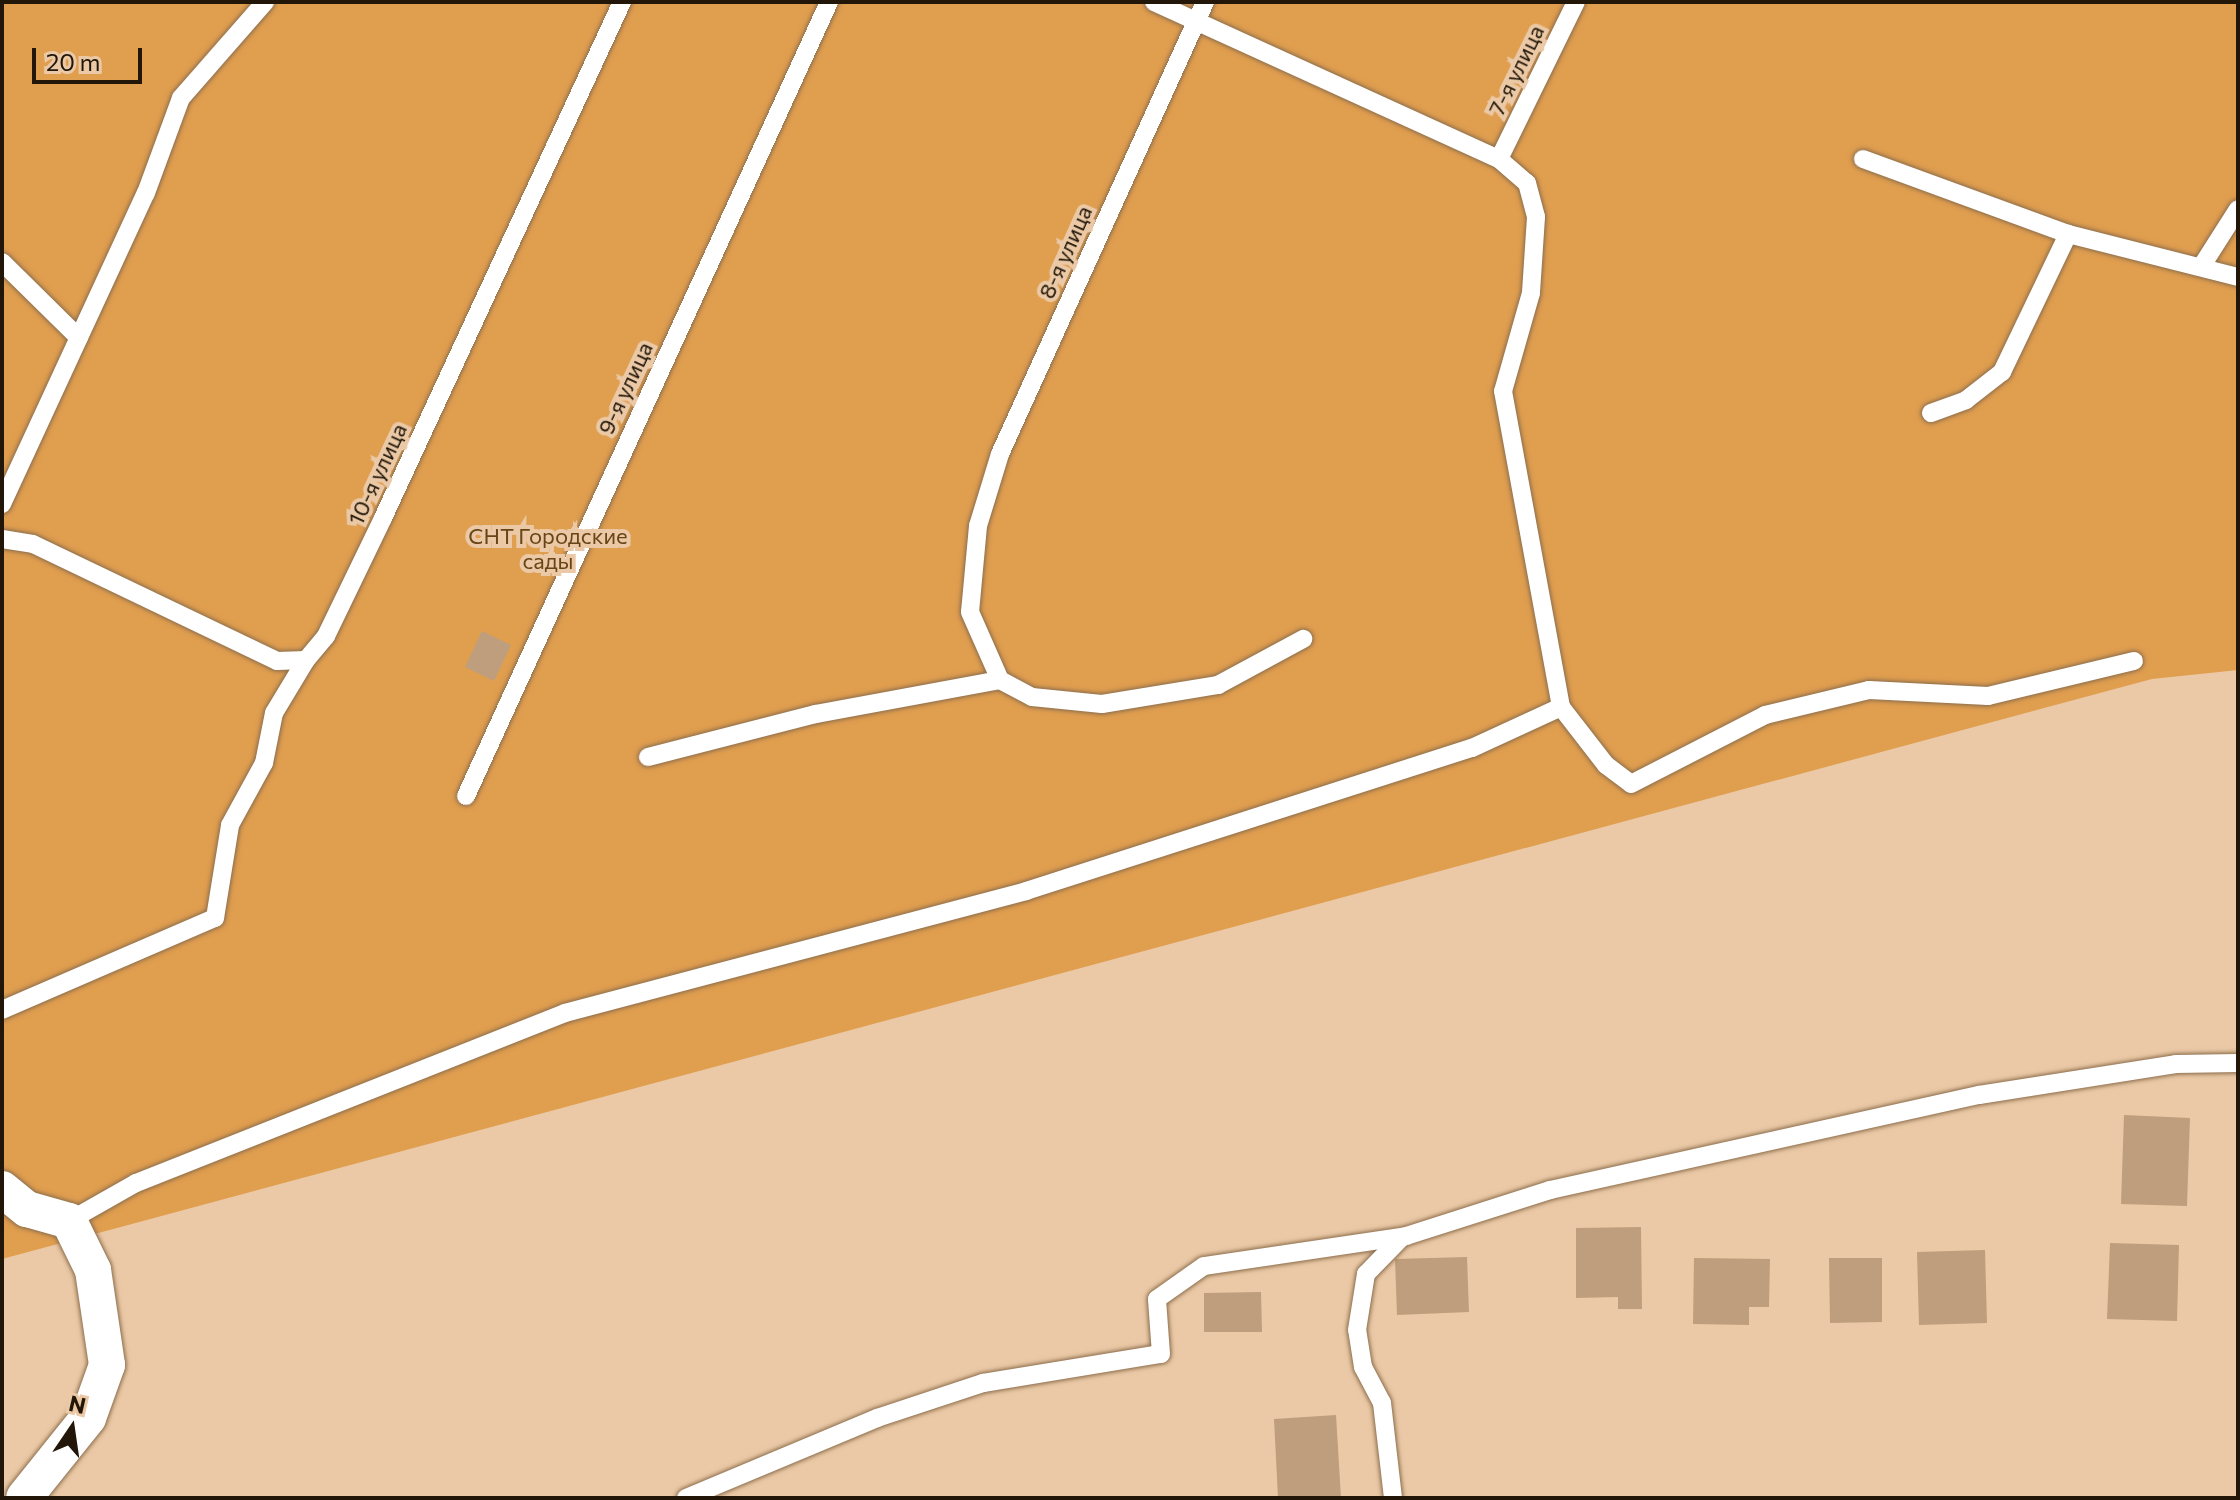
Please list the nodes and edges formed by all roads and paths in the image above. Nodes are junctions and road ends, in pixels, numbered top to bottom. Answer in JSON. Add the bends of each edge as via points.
{"nodes":[{"id":1,"x":265,"y":2,"type":"edge"},
{"id":2,"x":622,"y":2,"type":"edge"},
{"id":3,"x":829,"y":2,"type":"edge"},
{"id":4,"x":1154,"y":2,"type":"edge"},
{"id":5,"x":1205,"y":2,"type":"edge"},
{"id":6,"x":1576,"y":2,"type":"edge"},
{"id":7,"x":1197,"y":21,"type":"junction"},
{"id":8,"x":1499,"y":159,"type":"junction"},
{"id":9,"x":1863,"y":159,"type":"dead end"},
{"id":10,"x":2238,"y":209,"type":"edge"},
{"id":11,"x":2068,"y":234,"type":"junction"},
{"id":12,"x":2,"y":262,"type":"edge"},
{"id":13,"x":2203,"y":264,"type":"junction"},
{"id":14,"x":2238,"y":277,"type":"edge"},
{"id":15,"x":79,"y":338,"type":"junction"},
{"id":16,"x":1931,"y":413,"type":"dead end"},
{"id":17,"x":2,"y":504,"type":"edge"},
{"id":18,"x":2,"y":539,"type":"edge"},
{"id":19,"x":1303,"y":639,"type":"dead end"},
{"id":20,"x":306,"y":660,"type":"junction"},
{"id":21,"x":2134,"y":661,"type":"dead end"},
{"id":22,"x":1000,"y":680,"type":"junction"},
{"id":23,"x":1561,"y":707,"type":"junction"},
{"id":24,"x":648,"y":757,"type":"dead end"},
{"id":25,"x":466,"y":796,"type":"dead end"},
{"id":26,"x":2,"y":1010,"type":"edge"},
{"id":27,"x":2238,"y":1063,"type":"edge"},
{"id":28,"x":2,"y":1189,"type":"edge"},
{"id":29,"x":69,"y":1221,"type":"junction"},
{"id":30,"x":1406,"y":1236,"type":"junction"},
{"id":31,"x":24,"y":1498,"type":"edge"},
{"id":32,"x":686,"y":1498,"type":"edge"},
{"id":33,"x":1393,"y":1498,"type":"edge"}],
"edges":[{"from":1,"to":15,"type":"lane","via":[[181,98]]},
{"from":2,"to":20,"type":"lane","name":"10-я улица","via":[[383,518],[326,636]]},
{"from":3,"to":25,"type":"lane","name":"9-я улица"},
{"from":4,"to":7,"type":"lane"},
{"from":5,"to":7,"type":"lane","name":"8-я улица"},
{"from":6,"to":8,"type":"lane","name":"7-я улица"},
{"from":7,"to":8,"type":"lane"},
{"from":7,"to":22,"type":"lane","name":"8-я улица","via":[[1000,454],[978,526],[970,612]]},
{"from":8,"to":23,"type":"lane","via":[[1527,183],[1536,217],[1531,293],[1503,391]]},
{"from":9,"to":11,"type":"lane"},
{"from":10,"to":13,"type":"lane"},
{"from":11,"to":13,"type":"lane"},
{"from":11,"to":16,"type":"lane","via":[[2002,372],[1966,400]]},
{"from":12,"to":15,"type":"lane"},
{"from":13,"to":14,"type":"lane"},
{"from":15,"to":17,"type":"lane"},
{"from":18,"to":20,"type":"lane","via":[[33,544],[277,661]]},
{"from":19,"to":22,"type":"lane","via":[[1218,685],[1102,704],[1032,697]]},
{"from":20,"to":26,"type":"lane","name":"10-я улица","via":[[274,713],[264,763],[230,825],[215,918]]},
{"from":21,"to":23,"type":"lane","via":[[1988,696],[1869,690],[1765,715],[1631,784],[1606,765]]},
{"from":22,"to":24,"type":"lane"},
{"from":23,"to":29,"type":"lane","via":[[1472,748],[1026,891],[565,1013],[136,1183]]},
{"from":27,"to":30,"type":"lane","via":[[2176,1064],[1979,1095],[1550,1190]]},
{"from":28,"to":29,"type":"street","via":[[27,1209]]},
{"from":29,"to":31,"type":"street","via":[[93,1270],[107,1365],[88,1418]]},
{"from":30,"to":32,"type":"lane","via":[[1204,1266],[1157,1299],[1161,1354],[983,1383],[877,1418]]},
{"from":30,"to":33,"type":"lane","via":[[1378,1254],[1366,1274],[1357,1330],[1363,1367],[1382,1403]]}]}
